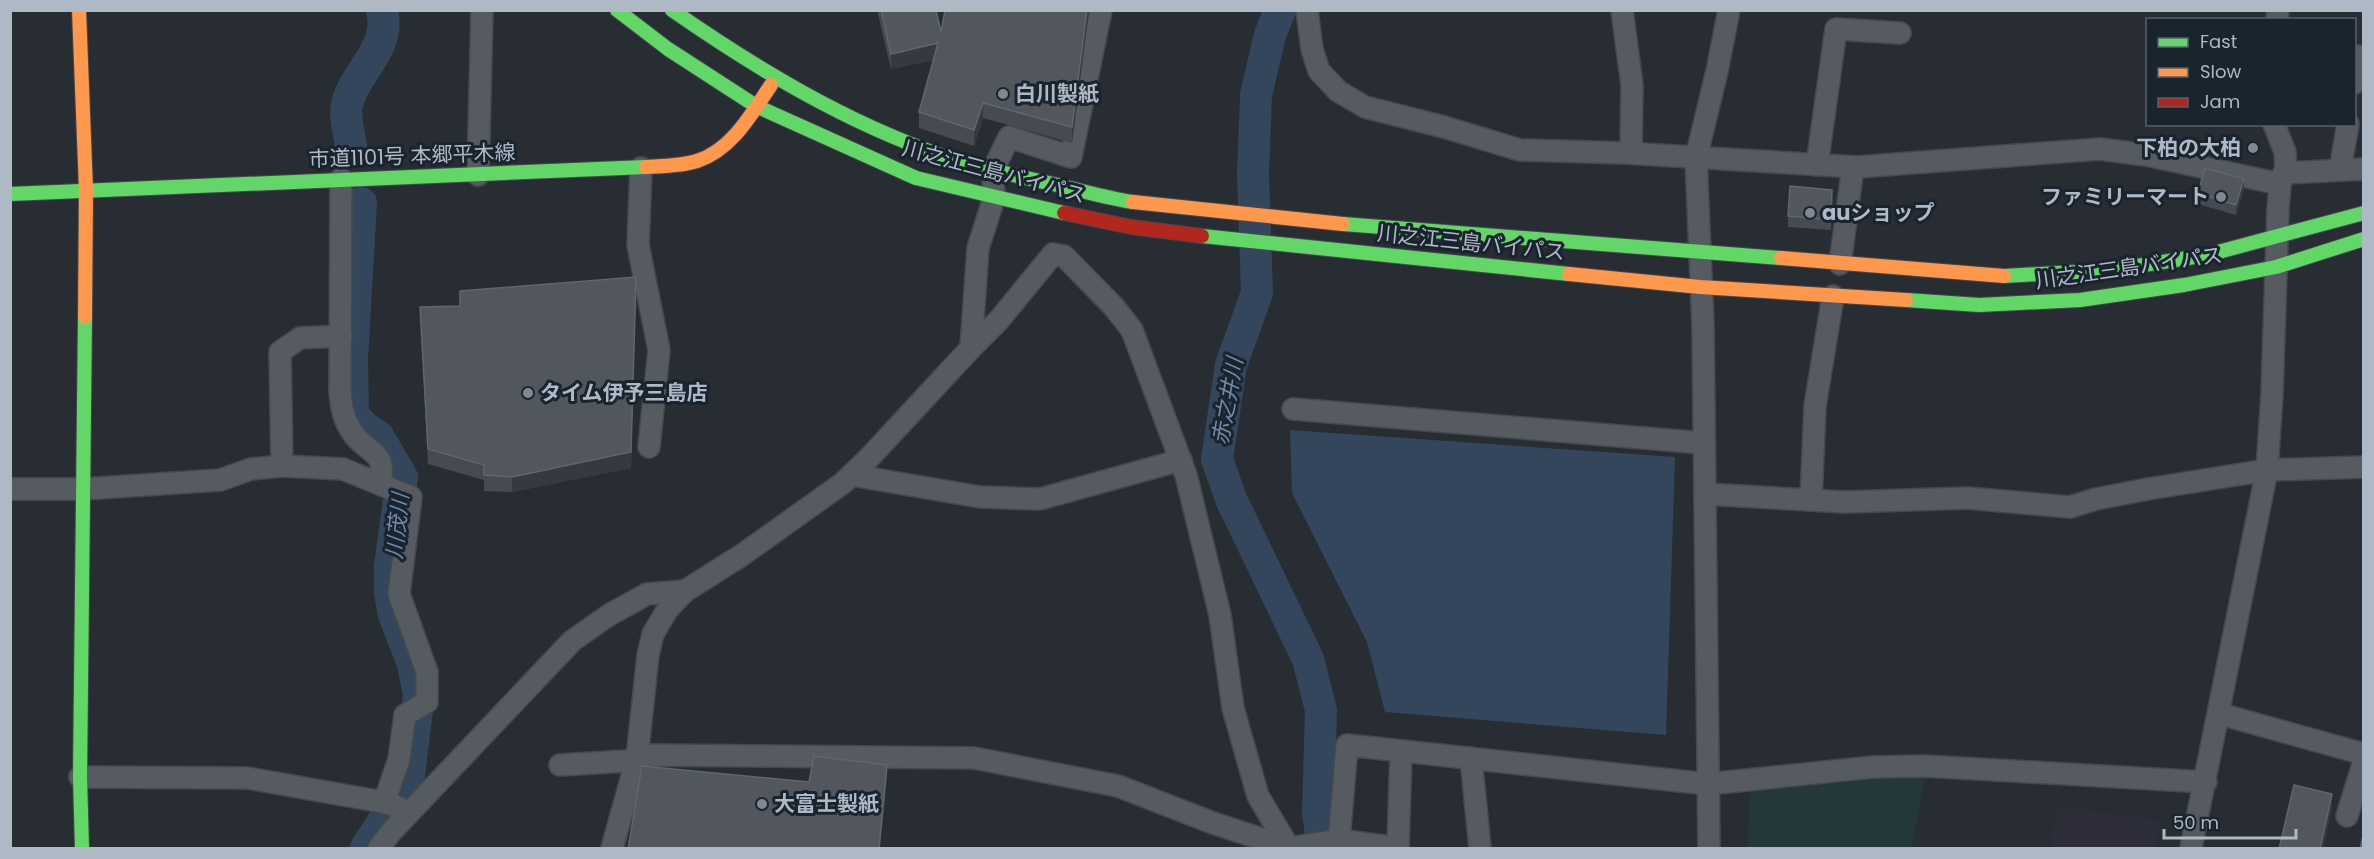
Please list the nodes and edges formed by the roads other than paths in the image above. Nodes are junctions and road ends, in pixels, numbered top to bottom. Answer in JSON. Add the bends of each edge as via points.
{"nodes":[{"id":1,"x":80,"y":10,"type":"edge"},
{"id":2,"x":482,"y":10,"type":"edge"},
{"id":3,"x":617,"y":10,"type":"edge"},
{"id":4,"x":672,"y":10,"type":"edge"},
{"id":5,"x":1101,"y":10,"type":"edge"},
{"id":6,"x":1307,"y":10,"type":"edge"},
{"id":7,"x":1622,"y":10,"type":"edge"},
{"id":8,"x":1729,"y":10,"type":"edge"},
{"id":9,"x":1889,"y":39,"type":"dead end"},
{"id":10,"x":2359,"y":56,"type":"edge"},
{"id":11,"x":2356,"y":76,"type":"edge"},
{"id":12,"x":776,"y":78,"type":"junction"},
{"id":13,"x":756,"y":106,"type":"junction"},
{"id":14,"x":2275,"y":126,"type":"edge"},
{"id":15,"x":2348,"y":126,"type":"edge"},
{"id":16,"x":1631,"y":153,"type":"junction"},
{"id":17,"x":1696,"y":158,"type":"junction"},
{"id":18,"x":1817,"y":165,"type":"junction"},
{"id":19,"x":1853,"y":167,"type":"junction"},
{"id":20,"x":641,"y":168,"type":"junction"},
{"id":21,"x":2364,"y":169,"type":"edge"},
{"id":22,"x":993,"y":170,"type":"junction"},
{"id":23,"x":2340,"y":170,"type":"junction"},
{"id":24,"x":478,"y":175,"type":"junction"},
{"id":25,"x":2282,"y":178,"type":"junction"},
{"id":26,"x":341,"y":179,"type":"junction"},
{"id":27,"x":86,"y":190,"type":"junction"},
{"id":28,"x":10,"y":194,"type":"edge"},
{"id":29,"x":994,"y":198,"type":"junction"},
{"id":30,"x":2364,"y":213,"type":"edge"},
{"id":31,"x":2278,"y":237,"type":"junction"},
{"id":32,"x":2364,"y":239,"type":"edge"},
{"id":33,"x":1699,"y":253,"type":"junction"},
{"id":34,"x":1840,"y":264,"type":"junction"},
{"id":35,"x":2276,"y":267,"type":"junction"},
{"id":36,"x":1700,"y":287,"type":"junction"},
{"id":37,"x":1833,"y":296,"type":"junction"},
{"id":38,"x":341,"y":336,"type":"junction"},
{"id":39,"x":971,"y":348,"type":"junction"},
{"id":40,"x":1293,"y":409,"type":"dead end"},
{"id":41,"x":1704,"y":443,"type":"junction"},
{"id":42,"x":649,"y":447,"type":"dead end"},
{"id":43,"x":1180,"y":460,"type":"junction"},
{"id":44,"x":282,"y":466,"type":"junction"},
{"id":45,"x":2364,"y":467,"type":"edge"},
{"id":46,"x":2267,"y":470,"type":"junction"},
{"id":47,"x":851,"y":475,"type":"junction"},
{"id":48,"x":10,"y":489,"type":"edge"},
{"id":49,"x":82,"y":489,"type":"junction"},
{"id":50,"x":392,"y":489,"type":"junction"},
{"id":51,"x":1705,"y":494,"type":"junction"},
{"id":52,"x":1811,"y":500,"type":"junction"},
{"id":53,"x":686,"y":591,"type":"junction"},
{"id":54,"x":2220,"y":714,"type":"junction"},
{"id":55,"x":1401,"y":751,"type":"junction"},
{"id":56,"x":2364,"y":754,"type":"edge"},
{"id":57,"x":638,"y":758,"type":"junction"},
{"id":58,"x":1471,"y":759,"type":"junction"},
{"id":59,"x":2364,"y":761,"type":"edge"},
{"id":60,"x":560,"y":765,"type":"dead end"},
{"id":61,"x":80,"y":777,"type":"junction"},
{"id":62,"x":2206,"y":782,"type":"junction"},
{"id":63,"x":1708,"y":783,"type":"junction"},
{"id":64,"x":386,"y":803,"type":"junction"},
{"id":65,"x":409,"y":812,"type":"junction"},
{"id":66,"x":2347,"y":816,"type":"dead end"},
{"id":67,"x":1335,"y":840,"type":"junction"},
{"id":68,"x":1295,"y":847,"type":"edge"},
{"id":69,"x":1398,"y":848,"type":"edge"},
{"id":70,"x":82,"y":849,"type":"edge"},
{"id":71,"x":379,"y":849,"type":"edge"},
{"id":72,"x":612,"y":849,"type":"edge"},
{"id":73,"x":1480,"y":849,"type":"edge"},
{"id":74,"x":1709,"y":849,"type":"edge"},
{"id":75,"x":2192,"y":849,"type":"edge"}],
"edges":[{"from":1,"to":27,"type":"main road"},
{"from":2,"to":24,"type":"street"},
{"from":3,"to":13,"type":"main road","name":"川之江三島バイパス","via":[[668,49]]},
{"from":4,"to":12,"type":"main road","name":"川之江三島バイパス"},
{"from":5,"to":22,"type":"street","via":[[1071,157],[1009,137]]},
{"from":6,"to":16,"type":"street","via":[[1319,71],[1338,91],[1365,107],[1520,150]]},
{"from":7,"to":16,"type":"street","via":[[1632,86]]},
{"from":8,"to":17,"type":"street"},
{"from":9,"to":18,"type":"street","via":[[1836,29],[1822,65]]},
{"from":10,"to":11,"type":"street"},
{"from":12,"to":13,"type":"main road","name":"市道1101号 本郷平木線"},
{"from":12,"to":22,"type":"main road","name":"川之江三島バイパス","via":[[881,130],[944,156]]},
{"from":13,"to":20,"type":"main road","name":"市道1101号 本郷平木線","via":[[720,149],[699,160]]},
{"from":13,"to":29,"type":"main road","name":"川之江三島バイパス","via":[[916,178]]},
{"from":14,"to":25,"type":"street","via":[[2285,152]]},
{"from":15,"to":23,"type":"street"},
{"from":16,"to":17,"type":"street"},
{"from":17,"to":18,"type":"street"},
{"from":17,"to":33,"type":"street"},
{"from":18,"to":19,"type":"street"},
{"from":19,"to":25,"type":"street","via":[[2100,149]]},
{"from":19,"to":34,"type":"street"},
{"from":20,"to":24,"type":"main road","name":"市道1101号 本郷平木線"},
{"from":20,"to":42,"type":"street","via":[[638,245],[659,350]]},
{"from":21,"to":23,"type":"street"},
{"from":22,"to":29,"type":"street"},
{"from":22,"to":33,"type":"main road","name":"川之江三島バイパス","via":[[1130,202],[1302,221]]},
{"from":23,"to":25,"type":"street"},
{"from":24,"to":26,"type":"main road","name":"市道1101号 本郷平木線"},
{"from":25,"to":31,"type":"street"},
{"from":26,"to":27,"type":"main road","name":"市道1101号 本郷平木線"},
{"from":26,"to":38,"type":"street"},
{"from":27,"to":28,"type":"main road","name":"市道1101号 本郷平木線"},
{"from":27,"to":49,"type":"main road"},
{"from":29,"to":36,"type":"main road","name":"川之江三島バイパス","via":[[1131,227],[1236,241]]},
{"from":29,"to":39,"type":"street","via":[[978,248]]},
{"from":30,"to":31,"type":"main road","name":"川之江三島バイパス"},
{"from":31,"to":34,"type":"main road","name":"川之江三島バイパス","via":[[2207,255],[2111,270],[2017,276]]},
{"from":31,"to":35,"type":"street"},
{"from":32,"to":35,"type":"main road","name":"川之江三島バイパス"},
{"from":33,"to":34,"type":"main road","name":"川之江三島バイパス"},
{"from":33,"to":36,"type":"street"},
{"from":35,"to":37,"type":"main road","name":"川之江三島バイパス","via":[[2080,300],[1979,304]]},
{"from":35,"to":46,"type":"street"},
{"from":36,"to":37,"type":"main road","name":"川之江三島バイパス"},
{"from":36,"to":41,"type":"street"},
{"from":37,"to":52,"type":"street","via":[[1815,406]]},
{"from":38,"to":44,"type":"street","via":[[300,338],[280,352]]},
{"from":38,"to":50,"type":"street","via":[[341,411],[356,437],[374,451]]},
{"from":39,"to":43,"type":"street","via":[[1053,254],[1064,256],[1132,330]]},
{"from":39,"to":47,"type":"street"},
{"from":40,"to":41,"type":"street"},
{"from":41,"to":51,"type":"street"},
{"from":43,"to":47,"type":"street","via":[[1040,499],[980,497]]},
{"from":43,"to":68,"type":"street","via":[[1220,615],[1233,708],[1258,796]]},
{"from":44,"to":49,"type":"street","via":[[251,469],[220,480]]},
{"from":44,"to":50,"type":"street","via":[[343,469]]},
{"from":45,"to":46,"type":"street"},
{"from":46,"to":52,"type":"street","via":[[2148,489],[2070,507],[1967,498]]},
{"from":46,"to":54,"type":"street"},
{"from":47,"to":53,"type":"street"},
{"from":48,"to":49,"type":"street"},
{"from":49,"to":61,"type":"main road"},
{"from":50,"to":64,"type":"street","via":[[411,497],[399,594],[427,672],[427,702],[405,716],[399,759]]},
{"from":51,"to":52,"type":"street"},
{"from":51,"to":63,"type":"street"},
{"from":53,"to":57,"type":"street","via":[[667,610],[653,634]]},
{"from":53,"to":65,"type":"street","via":[[647,594],[572,641]]},
{"from":54,"to":56,"type":"street"},
{"from":54,"to":62,"type":"street"},
{"from":55,"to":58,"type":"street"},
{"from":55,"to":67,"type":"street","via":[[1347,745]]},
{"from":55,"to":69,"type":"street"},
{"from":57,"to":60,"type":"street"},
{"from":57,"to":68,"type":"street","via":[[974,758],[1118,786],[1213,823]]},
{"from":57,"to":72,"type":"street"},
{"from":58,"to":63,"type":"street"},
{"from":58,"to":73,"type":"street"},
{"from":59,"to":66,"type":"street"},
{"from":61,"to":64,"type":"street","via":[[248,778]]},
{"from":61,"to":70,"type":"main road"},
{"from":62,"to":63,"type":"street","via":[[1925,766]]},
{"from":62,"to":75,"type":"street"},
{"from":63,"to":74,"type":"street"},
{"from":64,"to":65,"type":"street"},
{"from":65,"to":71,"type":"street"},
{"from":67,"to":68,"type":"street"},
{"from":67,"to":69,"type":"street"}]}
